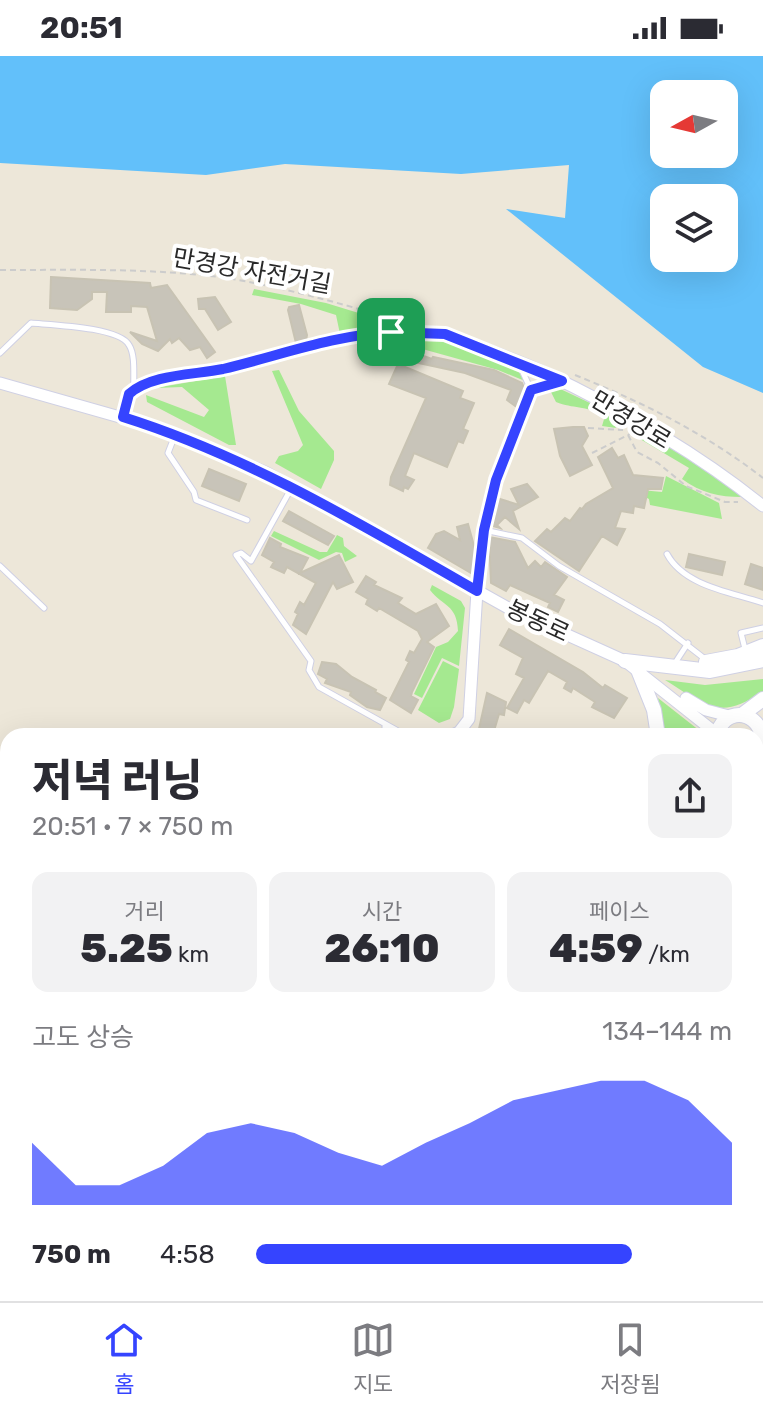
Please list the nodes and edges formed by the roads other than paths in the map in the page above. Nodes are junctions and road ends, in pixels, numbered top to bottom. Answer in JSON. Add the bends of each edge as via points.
{"nodes":[{"id":1,"x":445,"y":334,"type":"joint"},
{"id":2,"x":0,"y":353,"type":"edge"},
{"id":3,"x":518,"y":362,"type":"junction"},
{"id":4,"x":562,"y":381,"type":"junction"},
{"id":5,"x":0,"y":383,"type":"edge"},
{"id":6,"x":134,"y":390,"type":"junction"},
{"id":7,"x":531,"y":390,"type":"junction"},
{"id":8,"x":123,"y":417,"type":"junction"},
{"id":9,"x":175,"y":434,"type":"junction"},
{"id":10,"x":292,"y":486,"type":"junction"},
{"id":11,"x":760,"y":503,"type":"edge"},
{"id":12,"x":247,"y":520,"type":"dead end"},
{"id":13,"x":484,"y":530,"type":"junction"},
{"id":14,"x":667,"y":554,"type":"dead end"},
{"id":15,"x":0,"y":566,"type":"edge"},
{"id":16,"x":477,"y":591,"type":"junction"},
{"id":17,"x":763,"y":603,"type":"edge"},
{"id":18,"x":44,"y":608,"type":"dead end"},
{"id":19,"x":763,"y":628,"type":"edge"},
{"id":20,"x":688,"y":643,"type":"junction"},
{"id":21,"x":763,"y":646,"type":"edge"},
{"id":22,"x":747,"y":654,"type":"junction"},
{"id":23,"x":763,"y":660,"type":"edge"},
{"id":24,"x":712,"y":662,"type":"junction"},
{"id":25,"x":632,"y":666,"type":"junction"},
{"id":26,"x":673,"y":666,"type":"junction"},
{"id":27,"x":763,"y":699,"type":"edge"},
{"id":28,"x":736,"y":715,"type":"junction"},
{"id":29,"x":385,"y":723,"type":"junction"},
{"id":30,"x":385,"y":728,"type":"edge"},
{"id":31,"x":393,"y":728,"type":"edge"},
{"id":32,"x":462,"y":728,"type":"edge"},
{"id":33,"x":657,"y":728,"type":"edge"},
{"id":34,"x":708,"y":728,"type":"edge"},
{"id":35,"x":724,"y":728,"type":"edge"},
{"id":36,"x":760,"y":728,"type":"edge"}],
"edges":[{"from":1,"to":3,"type":"street","name":"만경강로"},
{"from":1,"to":6,"type":"lane","via":[[373,333],[154,381]]},
{"from":2,"to":6,"type":"lane","via":[[31,323],[118,336],[132,349]]},
{"from":3,"to":4,"type":"street","name":"만경강로"},
{"from":3,"to":7,"type":"lane"},
{"from":4,"to":7,"type":"lane"},
{"from":4,"to":11,"type":"street","name":"만경강로"},
{"from":5,"to":8,"type":"street","name":"봉동로"},
{"from":6,"to":8,"type":"lane"},
{"from":7,"to":13,"type":"lane","via":[[496,480]]},
{"from":8,"to":9,"type":"street","name":"봉동로"},
{"from":9,"to":10,"type":"street","name":"봉동로"},
{"from":9,"to":12,"type":"lane","via":[[168,453],[196,500]]},
{"from":10,"to":16,"type":"street","name":"봉동로"},
{"from":10,"to":29,"type":"lane","via":[[251,561],[236,555],[311,661],[309,670],[319,687]]},
{"from":13,"to":16,"type":"lane"},
{"from":13,"to":20,"type":"lane","via":[[522,538]]},
{"from":14,"to":17,"type":"lane","via":[[674,567],[698,581]]},
{"from":15,"to":18,"type":"lane"},
{"from":16,"to":25,"type":"street","name":"봉동로"},
{"from":16,"to":32,"type":"street","via":[[469,719]]},
{"from":19,"to":22,"type":"lane","via":[[741,633]]},
{"from":20,"to":24,"type":"lane"},
{"from":20,"to":26,"type":"lane"},
{"from":21,"to":22,"type":"street"},
{"from":22,"to":24,"type":"street"},
{"from":23,"to":26,"type":"street","via":[[710,671]]},
{"from":24,"to":26,"type":"street"},
{"from":25,"to":26,"type":"street"},
{"from":25,"to":28,"type":"street","name":"봉동로","via":[[653,673],[706,710]]},
{"from":25,"to":33,"type":"street","via":[[654,710]]},
{"from":25,"to":34,"type":"street","name":"봉동로"},
{"from":27,"to":28,"type":"street"},
{"from":28,"to":35,"type":"street"},
{"from":28,"to":36,"type":"street"},
{"from":29,"to":30,"type":"lane"},
{"from":29,"to":31,"type":"lane"}]}
